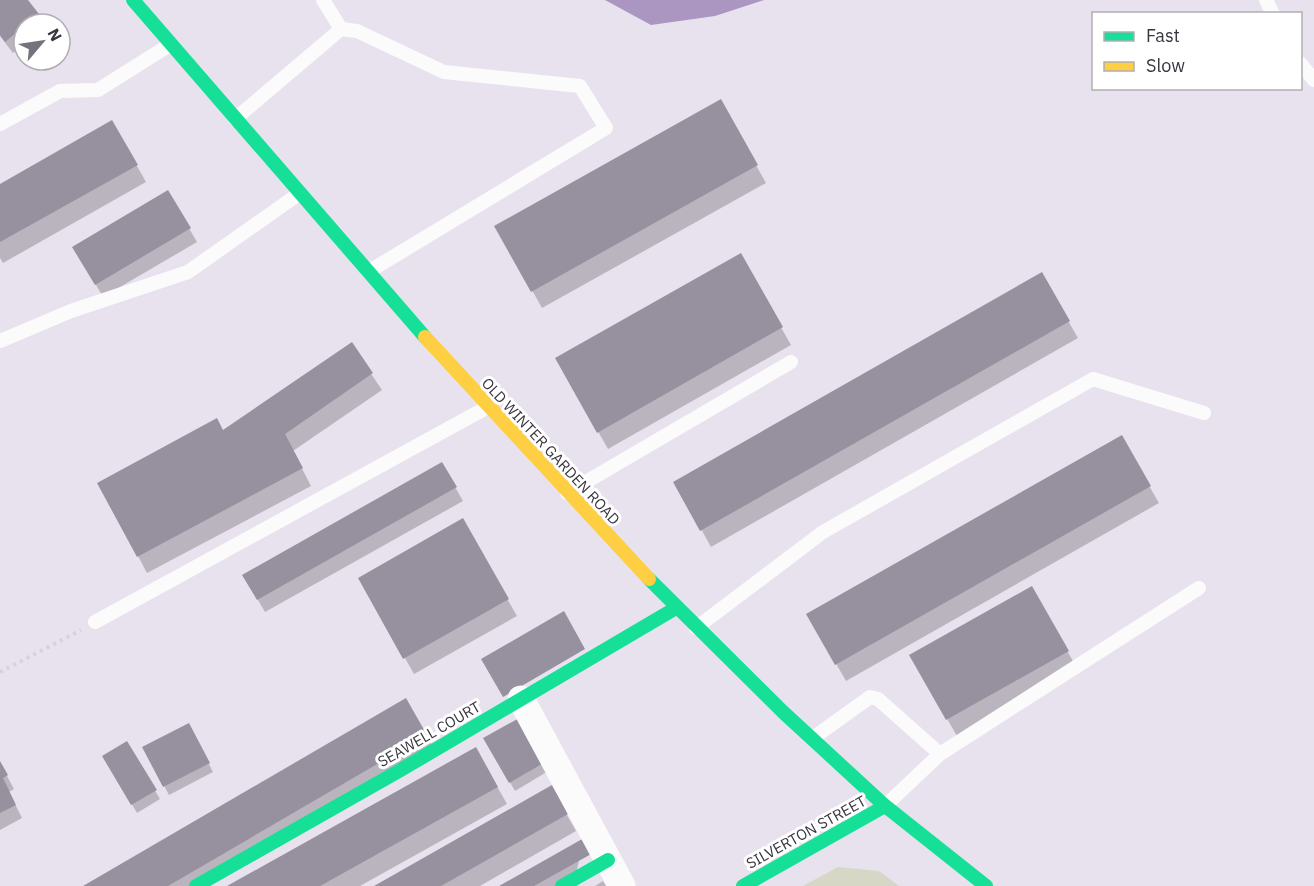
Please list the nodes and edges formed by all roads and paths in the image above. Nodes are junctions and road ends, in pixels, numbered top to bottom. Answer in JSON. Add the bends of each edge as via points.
{"nodes":[{"id":1,"x":133,"y":0,"type":"edge"},
{"id":2,"x":323,"y":0,"type":"edge"},
{"id":3,"x":341,"y":29,"type":"junction"},
{"id":4,"x":171,"y":44,"type":"junction"},
{"id":5,"x":1302,"y":65,"type":"edge"},
{"id":6,"x":1314,"y":80,"type":"edge"},
{"id":7,"x":236,"y":119,"type":"junction"},
{"id":8,"x":0,"y":124,"type":"edge"},
{"id":9,"x":300,"y":193,"type":"junction"},
{"id":10,"x":368,"y":272,"type":"junction"},
{"id":11,"x":0,"y":341,"type":"edge"},
{"id":12,"x":791,"y":362,"type":"dead end"},
{"id":13,"x":486,"y":408,"type":"junction"},
{"id":14,"x":1204,"y":413,"type":"dead end"},
{"id":15,"x":567,"y":493,"type":"junction"},
{"id":16,"x":1199,"y":588,"type":"dead end"},
{"id":17,"x":676,"y":608,"type":"junction"},
{"id":18,"x":95,"y":622,"type":"joint"},
{"id":19,"x":696,"y":628,"type":"junction"},
{"id":20,"x":0,"y":672,"type":"edge"},
{"id":21,"x":521,"y":699,"type":"junction"},
{"id":22,"x":813,"y":738,"type":"junction"},
{"id":23,"x":940,"y":754,"type":"junction"},
{"id":24,"x":885,"y":806,"type":"junction"},
{"id":25,"x":608,"y":860,"type":"junction"},
{"id":26,"x":196,"y":886,"type":"edge"},
{"id":27,"x":562,"y":886,"type":"edge"},
{"id":28,"x":622,"y":886,"type":"edge"},
{"id":29,"x":743,"y":886,"type":"edge"},
{"id":30,"x":986,"y":886,"type":"edge"}],
"edges":[{"from":1,"to":4,"type":"main road","name":"OLD WINTER GARDEN ROAD"},
{"from":2,"to":3,"type":"lane"},
{"from":3,"to":7,"type":"lane"},
{"from":3,"to":10,"type":"lane","via":[[357,31],[444,72],[580,86],[606,128]]},
{"from":4,"to":7,"type":"main road","name":"OLD WINTER GARDEN ROAD"},
{"from":4,"to":8,"type":"lane","via":[[98,90],[60,91]]},
{"from":5,"to":6,"type":"lane"},
{"from":7,"to":9,"type":"main road","name":"OLD WINTER GARDEN ROAD"},
{"from":9,"to":10,"type":"main road","name":"OLD WINTER GARDEN ROAD"},
{"from":9,"to":11,"type":"lane","via":[[188,272],[71,311]]},
{"from":10,"to":13,"type":"main road","name":"OLD WINTER GARDEN ROAD"},
{"from":12,"to":15,"type":"lane"},
{"from":13,"to":15,"type":"main road","name":"OLD WINTER GARDEN ROAD"},
{"from":13,"to":18,"type":"lane"},
{"from":14,"to":19,"type":"lane","via":[[1093,379],[823,532]]},
{"from":15,"to":17,"type":"main road","name":"OLD WINTER GARDEN ROAD"},
{"from":16,"to":23,"type":"lane"},
{"from":17,"to":19,"type":"main road","name":"OLD WINTER GARDEN ROAD"},
{"from":17,"to":21,"type":"main road","name":"SEAWELL COURT"},
{"from":18,"to":20,"type":"path"},
{"from":19,"to":22,"type":"main road","name":"OLD WINTER GARDEN ROAD"},
{"from":21,"to":25,"type":"street"},
{"from":21,"to":26,"type":"main road","name":"SEAWELL COURT"},
{"from":22,"to":23,"type":"lane","via":[[870,697],[878,699]]},
{"from":22,"to":24,"type":"main road","name":"OLD WINTER GARDEN ROAD"},
{"from":23,"to":24,"type":"lane"},
{"from":24,"to":29,"type":"main road","name":"SILVERTON STREET"},
{"from":24,"to":30,"type":"main road","name":"OLD WINTER GARDEN ROAD"},
{"from":25,"to":27,"type":"main road"},
{"from":25,"to":28,"type":"street"}]}
